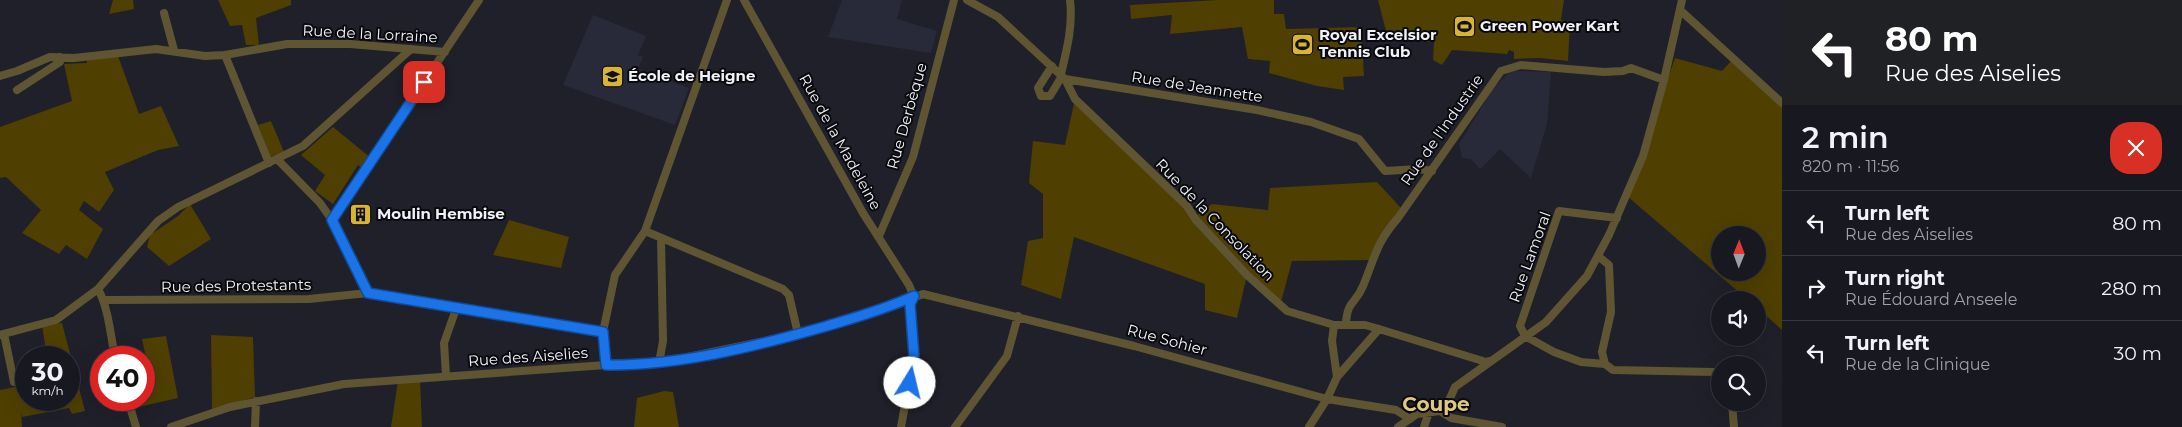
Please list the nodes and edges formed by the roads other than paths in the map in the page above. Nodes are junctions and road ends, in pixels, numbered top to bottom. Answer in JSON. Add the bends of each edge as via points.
{"nodes":[{"id":1,"x":479,"y":0,"type":"edge"},
{"id":2,"x":728,"y":0,"type":"edge"},
{"id":3,"x":744,"y":0,"type":"edge"},
{"id":4,"x":954,"y":0,"type":"edge"},
{"id":5,"x":967,"y":0,"type":"edge"},
{"id":6,"x":1070,"y":0,"type":"edge"},
{"id":7,"x":1674,"y":0,"type":"edge"},
{"id":8,"x":1681,"y":6,"type":"edge"},
{"id":9,"x":164,"y":13,"type":"dead end"},
{"id":10,"x":411,"y":49,"type":"junction"},
{"id":11,"x":174,"y":50,"type":"junction"},
{"id":12,"x":445,"y":52,"type":"junction"},
{"id":13,"x":225,"y":54,"type":"junction"},
{"id":14,"x":60,"y":57,"type":"junction"},
{"id":15,"x":1052,"y":66,"type":"junction"},
{"id":16,"x":0,"y":76,"type":"edge"},
{"id":17,"x":1062,"y":76,"type":"junction"},
{"id":18,"x":1664,"y":80,"type":"junction"},
{"id":19,"x":17,"y":90,"type":"dead end"},
{"id":20,"x":1782,"y":103,"type":"edge"},
{"id":21,"x":277,"y":159,"type":"junction"},
{"id":22,"x":269,"y":164,"type":"junction"},
{"id":23,"x":1432,"y":171,"type":"junction"},
{"id":24,"x":1617,"y":218,"type":"junction"},
{"id":25,"x":332,"y":220,"type":"junction"},
{"id":26,"x":645,"y":231,"type":"junction"},
{"id":27,"x":878,"y":236,"type":"junction"},
{"id":28,"x":661,"y":238,"type":"junction"},
{"id":29,"x":1598,"y":256,"type":"junction"},
{"id":30,"x":98,"y":289,"type":"junction"},
{"id":31,"x":368,"y":293,"type":"junction"},
{"id":32,"x":914,"y":296,"type":"junction"},
{"id":33,"x":105,"y":300,"type":"junction"},
{"id":34,"x":456,"y":309,"type":"junction"},
{"id":35,"x":1287,"y":311,"type":"junction"},
{"id":36,"x":1018,"y":316,"type":"junction"},
{"id":37,"x":1284,"y":320,"type":"dead end"},
{"id":38,"x":1346,"y":324,"type":"junction"},
{"id":39,"x":1334,"y":325,"type":"junction"},
{"id":40,"x":1379,"y":329,"type":"junction"},
{"id":41,"x":603,"y":332,"type":"junction"},
{"id":42,"x":798,"y":334,"type":"junction"},
{"id":43,"x":2,"y":335,"type":"edge"},
{"id":44,"x":1525,"y":336,"type":"junction"},
{"id":45,"x":112,"y":346,"type":"edge"},
{"id":46,"x":1490,"y":361,"type":"junction"},
{"id":47,"x":659,"y":363,"type":"junction"},
{"id":48,"x":1605,"y":364,"type":"junction"},
{"id":49,"x":606,"y":365,"type":"junction"},
{"id":50,"x":1711,"y":372,"type":"edge"},
{"id":51,"x":446,"y":376,"type":"junction"},
{"id":52,"x":1337,"y":377,"type":"junction"},
{"id":53,"x":14,"y":382,"type":"dead end"},
{"id":54,"x":1327,"y":399,"type":"junction"},
{"id":55,"x":256,"y":401,"type":"junction"},
{"id":56,"x":131,"y":411,"type":"edge"},
{"id":57,"x":1440,"y":411,"type":"junction"},
{"id":58,"x":1733,"y":411,"type":"edge"},
{"id":59,"x":1429,"y":412,"type":"junction"},
{"id":60,"x":1410,"y":419,"type":"junction"},
{"id":61,"x":136,"y":427,"type":"edge"},
{"id":62,"x":171,"y":427,"type":"edge"},
{"id":63,"x":255,"y":427,"type":"edge"},
{"id":64,"x":901,"y":427,"type":"edge"},
{"id":65,"x":956,"y":427,"type":"edge"},
{"id":66,"x":1309,"y":427,"type":"edge"},
{"id":67,"x":1399,"y":427,"type":"edge"},
{"id":68,"x":1424,"y":427,"type":"edge"},
{"id":69,"x":1502,"y":427,"type":"edge"},
{"id":70,"x":1734,"y":427,"type":"edge"}],
"edges":[{"from":1,"to":12,"type":"street"},
{"from":2,"to":26,"type":"street"},
{"from":3,"to":27,"type":"street","name":"Rue de la Madeleine"},
{"from":4,"to":27,"type":"street","name":"Rue Derbèque","via":[[913,157]]},
{"from":5,"to":15,"type":"street","via":[[998,17]]},
{"from":6,"to":17,"type":"street","via":[[1072,15]]},
{"from":7,"to":8,"type":"street"},
{"from":8,"to":18,"type":"street"},
{"from":8,"to":20,"type":"street"},
{"from":9,"to":11,"type":"street"},
{"from":10,"to":12,"type":"street","name":"Rue de la Lorraine"},
{"from":10,"to":13,"type":"street","name":"Rue de la Lorraine","via":[[290,44]]},
{"from":10,"to":21,"type":"street","via":[[303,146]]},
{"from":11,"to":13,"type":"street","name":"Rue de la Lorraine","via":[[205,56]]},
{"from":11,"to":14,"type":"street","name":"Rue de la Lorraine"},
{"from":12,"to":25,"type":"street"},
{"from":13,"to":22,"type":"street"},
{"from":14,"to":16,"type":"street","name":"Rue de la Lorraine","via":[[50,57]]},
{"from":14,"to":19,"type":"street","via":[[60,62]]},
{"from":15,"to":17,"type":"street"},
{"from":15,"to":17,"type":"street","via":[[1038,88],[1041,96],[1050,96]]},
{"from":17,"to":23,"type":"street","name":"Rue de Jeannette","via":[[1310,122],[1360,139],[1385,171],[1419,168]]},
{"from":17,"to":35,"type":"street","name":"Rue de la Consolation","via":[[1074,99],[1187,206],[1247,275]]},
{"from":18,"to":23,"type":"street","name":"Rue de l'Industrie","via":[[1630,68],[1604,72],[1512,67],[1496,76]]},
{"from":18,"to":24,"type":"street","via":[[1643,156]]},
{"from":21,"to":22,"type":"street"},
{"from":21,"to":25,"type":"street"},
{"from":22,"to":30,"type":"street","via":[[178,207],[158,222]]},
{"from":23,"to":38,"type":"street","name":"Rue de l'Industrie","via":[[1382,238],[1360,291],[1348,306]]},
{"from":24,"to":29,"type":"street"},
{"from":24,"to":44,"type":"street","name":"Rue Lamoral","via":[[1559,211],[1520,326]]},
{"from":25,"to":31,"type":"street"},
{"from":26,"to":28,"type":"street"},
{"from":26,"to":41,"type":"street","via":[[615,275]]},
{"from":27,"to":32,"type":"street","name":"Rue de la Madeleine"},
{"from":28,"to":42,"type":"street","via":[[783,289],[789,295]]},
{"from":28,"to":47,"type":"street","via":[[663,341]]},
{"from":29,"to":44,"type":"street","via":[[1567,301],[1546,322]]},
{"from":29,"to":48,"type":"street","via":[[1609,265],[1611,312],[1602,352]]},
{"from":30,"to":33,"type":"street"},
{"from":30,"to":43,"type":"street","via":[[56,320]]},
{"from":31,"to":33,"type":"street","name":"Rue des Protestants","via":[[309,299]]},
{"from":31,"to":34,"type":"street","name":"Rue des Protestants"},
{"from":32,"to":36,"type":"street","name":"Rue Sohier","via":[[935,296]]},
{"from":32,"to":42,"type":"street","name":"Rue des Aiselies","via":[[892,306]]},
{"from":32,"to":64,"type":"street","via":[[910,304],[914,356]]},
{"from":33,"to":45,"type":"street"},
{"from":34,"to":41,"type":"street","name":"Rue des Protestants"},
{"from":34,"to":51,"type":"street","via":[[444,344]]},
{"from":35,"to":37,"type":"street"},
{"from":35,"to":39,"type":"street"},
{"from":36,"to":54,"type":"street","name":"Rue Sohier"},
{"from":36,"to":65,"type":"street","via":[[1007,356]]},
{"from":38,"to":39,"type":"street"},
{"from":38,"to":40,"type":"street"},
{"from":39,"to":52,"type":"street","via":[[1332,341]]},
{"from":40,"to":46,"type":"street"},
{"from":40,"to":52,"type":"street"},
{"from":41,"to":49,"type":"street"},
{"from":42,"to":47,"type":"street","name":"Rue des Aiselies"},
{"from":43,"to":53,"type":"street"},
{"from":44,"to":46,"type":"street"},
{"from":44,"to":48,"type":"street","via":[[1581,362]]},
{"from":46,"to":57,"type":"street","via":[[1455,386],[1446,407]]},
{"from":47,"to":49,"type":"street","name":"Rue des Aiselies"},
{"from":48,"to":50,"type":"street","via":[[1613,370]]},
{"from":49,"to":51,"type":"street","name":"Rue des Aiselies"},
{"from":51,"to":55,"type":"street","name":"Rue des Aiselies","via":[[344,384]]},
{"from":52,"to":54,"type":"street"},
{"from":54,"to":60,"type":"street","name":"Rue Sohier","via":[[1396,410]]},
{"from":54,"to":66,"type":"street"},
{"from":55,"to":62,"type":"street","name":"Rue des Aiselies"},
{"from":55,"to":63,"type":"street"},
{"from":56,"to":61,"type":"street"},
{"from":57,"to":59,"type":"street"},
{"from":57,"to":69,"type":"street","via":[[1451,418]]},
{"from":58,"to":70,"type":"street"},
{"from":59,"to":60,"type":"street"},
{"from":59,"to":68,"type":"street"},
{"from":60,"to":67,"type":"street"}]}
